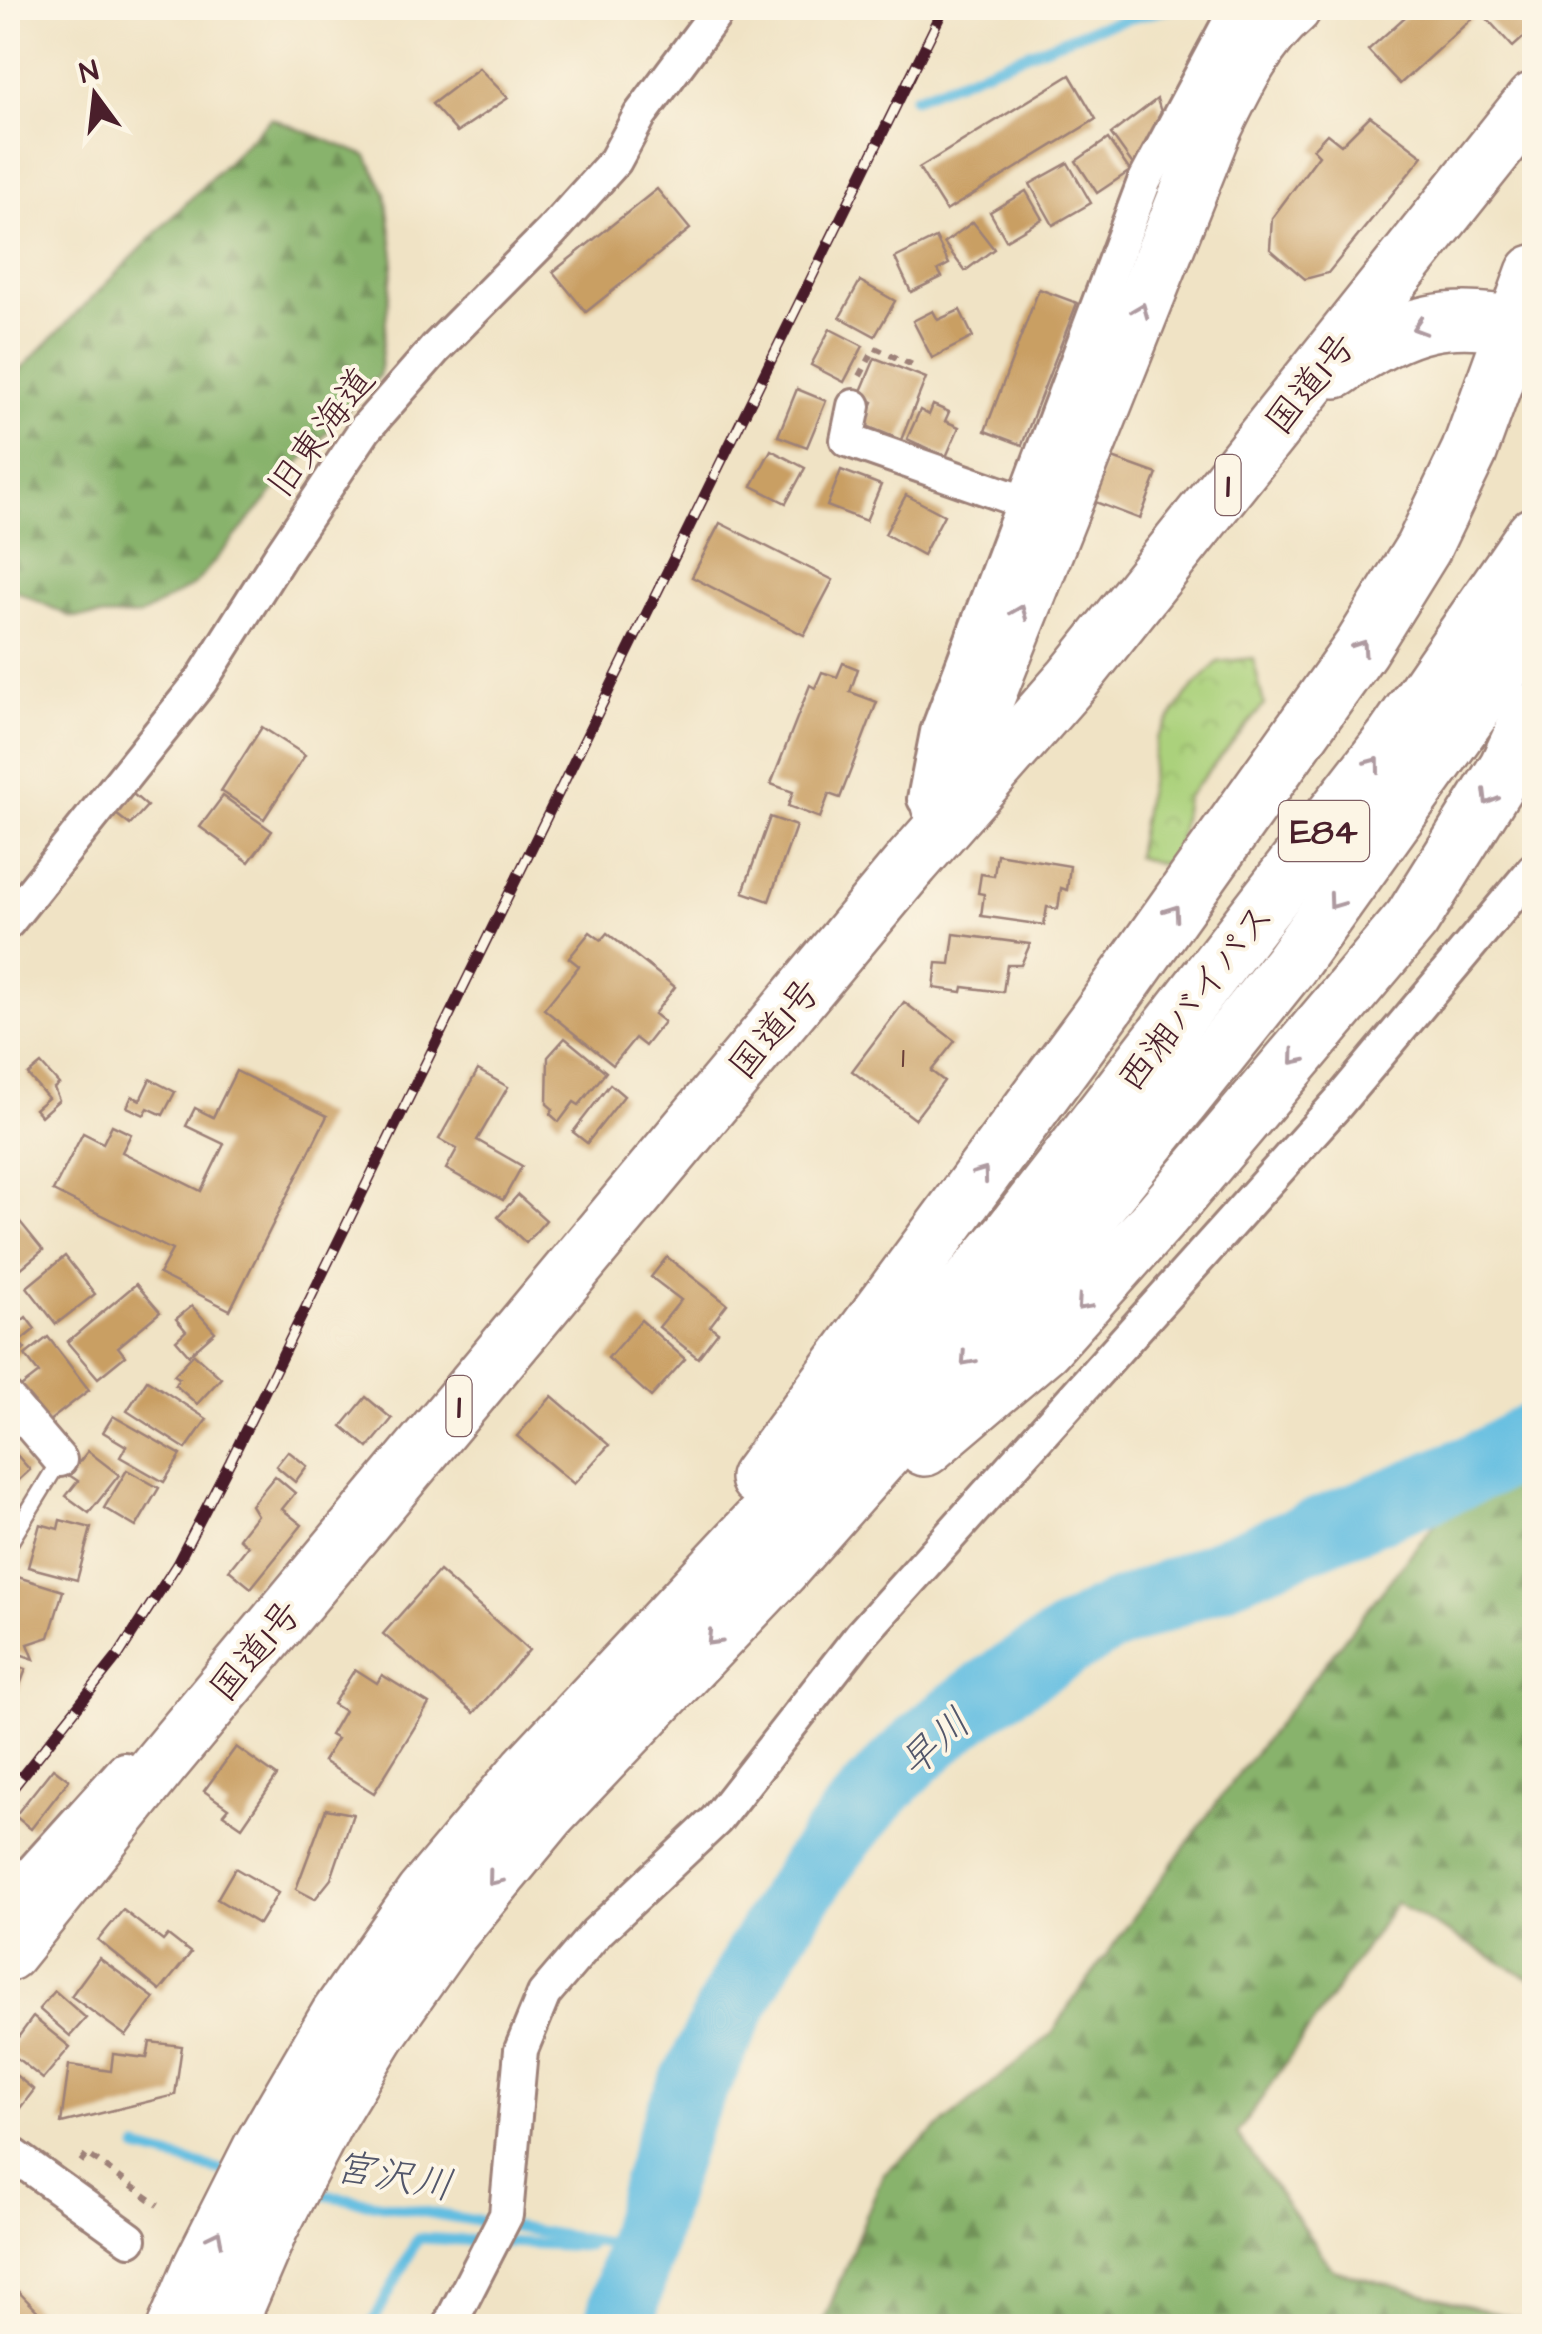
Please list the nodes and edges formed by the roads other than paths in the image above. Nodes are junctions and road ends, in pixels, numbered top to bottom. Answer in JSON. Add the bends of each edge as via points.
{"nodes":[{"id":1,"x":720,"y":8,"type":"edge"},
{"id":2,"x":1241,"y":8,"type":"edge"},
{"id":3,"x":1293,"y":8,"type":"edge"},
{"id":4,"x":1534,"y":100,"type":"edge"},
{"id":5,"x":1534,"y":273,"type":"edge"},
{"id":6,"x":1525,"y":327,"type":"edge"},
{"id":7,"x":1302,"y":394,"type":"junction"},
{"id":8,"x":854,"y":406,"type":"road end"},
{"id":9,"x":1024,"y":502,"type":"junction"},
{"id":10,"x":1534,"y":534,"type":"edge"},
{"id":11,"x":1534,"y":624,"type":"edge"},
{"id":12,"x":1532,"y":711,"type":"edge"},
{"id":13,"x":912,"y":862,"type":"junction"},
{"id":14,"x":1534,"y":869,"type":"edge"},
{"id":15,"x":8,"y":922,"type":"edge"},
{"id":16,"x":8,"y":1399,"type":"edge"},
{"id":17,"x":60,"y":1460,"type":"joint"},
{"id":18,"x":771,"y":1487,"type":"junction"},
{"id":19,"x":8,"y":1545,"type":"edge"},
{"id":20,"x":781,"y":1569,"type":"junction"},
{"id":21,"x":161,"y":1763,"type":"junction"},
{"id":22,"x":8,"y":1898,"type":"edge"},
{"id":23,"x":8,"y":1953,"type":"edge"},
{"id":24,"x":8,"y":2151,"type":"edge"},
{"id":25,"x":130,"y":2239,"type":"dead end"},
{"id":26,"x":138,"y":2326,"type":"edge"},
{"id":27,"x":176,"y":2326,"type":"edge"},
{"id":28,"x":228,"y":2326,"type":"edge"},
{"id":29,"x":449,"y":2326,"type":"edge"}],
"edges":[{"from":1,"to":15,"type":"street","name":"旧東海道","via":[[640,115],[615,161],[365,430],[201,681]]},
{"from":2,"to":9,"type":"street","via":[[1144,182]]},
{"from":13,"to":3,"type":"highway","one_way":true,"via":[[966,750],[1213,130],[1240,74]]},
{"from":4,"to":7,"type":"highway","name":"国道1号","number":"1"},
{"from":5,"to":6,"type":"highway"},
{"from":6,"to":7,"type":"highway","one_way":true,"via":[[1481,319],[1433,322],[1376,341]]},
{"from":18,"to":6,"type":"highway","one_way":true,"via":[[1361,648],[1431,532]]},
{"from":7,"to":13,"type":"highway","name":"国道1号","number":"1","via":[[1073,680]]},
{"from":8,"to":9,"type":"street","via":[[847,440]]},
{"from":9,"to":13,"type":"street","via":[[937,732]]},
{"from":18,"to":10,"type":"highway","name":"西湘バイパス","number":"E84","one_way":true,"via":[[986,1228],[1100,1118],[1382,754]]},
{"from":11,"to":20,"type":"highway","name":"西湘バイパス","number":"E84","one_way":true,"via":[[1290,965],[1142,1151]]},
{"from":12,"to":20,"type":"highway","one_way":true,"via":[[1507,767],[1412,919],[1162,1215],[1044,1347]]},
{"from":13,"to":21,"type":"highway","name":"国道1号","number":"1"},
{"from":14,"to":29,"type":"street","via":[[1338,1103],[860,1636],[716,1820],[596,1932],[544,1994],[520,2050],[506,2215]]},
{"from":16,"to":17,"type":"street"},
{"from":17,"to":19,"type":"lane"},
{"from":18,"to":26,"type":"highway","via":[[465,1794],[325,1971],[247,2096]]},
{"from":27,"to":18,"type":"highway","one_way":true,"via":[[261,2148],[338,2016],[423,1896]]},
{"from":20,"to":28,"type":"highway","one_way":true,"via":[[550,1812],[448,1935],[327,2118]]},
{"from":21,"to":22,"type":"street","via":[[127,1765]]},
{"from":21,"to":23,"type":"highway","name":"国道1号","number":"1"},
{"from":24,"to":25,"type":"street"}]}
